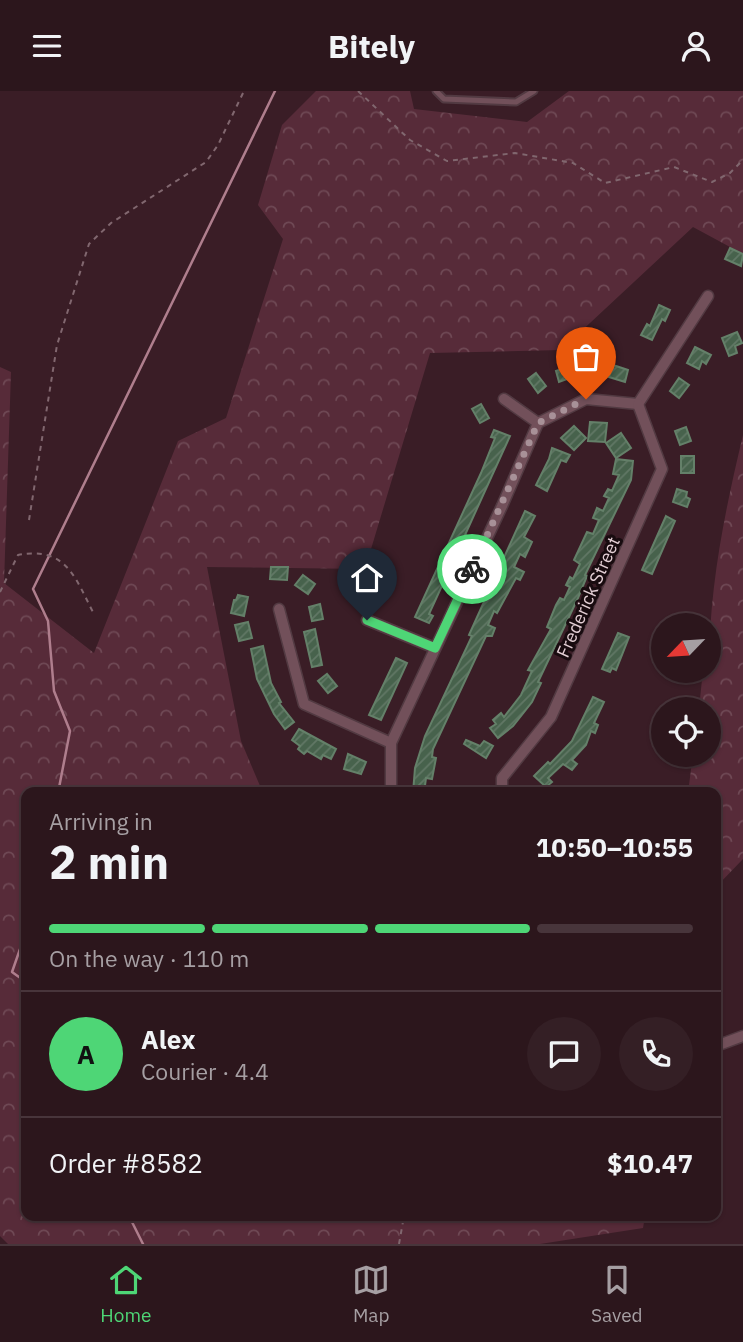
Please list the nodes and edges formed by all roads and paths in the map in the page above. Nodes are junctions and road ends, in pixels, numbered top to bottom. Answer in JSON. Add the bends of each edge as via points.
{"nodes":[{"id":1,"x":244,"y":91,"type":"edge"},
{"id":2,"x":358,"y":91,"type":"edge"},
{"id":3,"x":436,"y":91,"type":"edge"},
{"id":4,"x":534,"y":91,"type":"edge"},
{"id":5,"x":743,"y":160,"type":"edge"},
{"id":6,"x":708,"y":296,"type":"dead end"},
{"id":7,"x":504,"y":399,"type":"dead end"},
{"id":8,"x":638,"y":404,"type":"junction"},
{"id":9,"x":538,"y":423,"type":"junction"},
{"id":10,"x":29,"y":520,"type":"dead end"},
{"id":11,"x":0,"y":592,"type":"edge"},
{"id":12,"x":279,"y":609,"type":"dead end"},
{"id":13,"x":94,"y":614,"type":"dead end"},
{"id":14,"x":367,"y":620,"type":"dead end"},
{"id":15,"x":435,"y":648,"type":"junction"},
{"id":16,"x":391,"y":743,"type":"junction"},
{"id":17,"x":391,"y":787,"type":"edge"},
{"id":18,"x":502,"y":787,"type":"edge"},
{"id":19,"x":743,"y":1036,"type":"edge"},
{"id":20,"x":721,"y":1044,"type":"edge"},
{"id":21,"x":403,"y":1221,"type":"edge"},
{"id":22,"x":400,"y":1243,"type":"edge"}],
"edges":[{"from":1,"to":10,"type":"path","via":[[206,162],[110,223],[89,244],[57,345]]},
{"from":2,"to":5,"type":"path","via":[[410,140],[447,161],[515,153],[573,163],[605,183],[674,167],[712,182]]},
{"from":3,"to":4,"type":"lane","via":[[444,99],[516,102]]},
{"from":6,"to":8,"type":"street"},
{"from":7,"to":9,"type":"street"},
{"from":8,"to":9,"type":"street","via":[[586,399]]},
{"from":8,"to":18,"type":"street","name":"Frederick Street","via":[[662,469],[551,717],[502,778]]},
{"from":9,"to":15,"type":"street"},
{"from":11,"to":13,"type":"path","via":[[18,555],[38,551],[69,566]]},
{"from":12,"to":16,"type":"street","via":[[304,704]]},
{"from":14,"to":15,"type":"street"},
{"from":15,"to":16,"type":"street"},
{"from":16,"to":17,"type":"street"},
{"from":19,"to":20,"type":"street"},
{"from":21,"to":22,"type":"path"}]}
